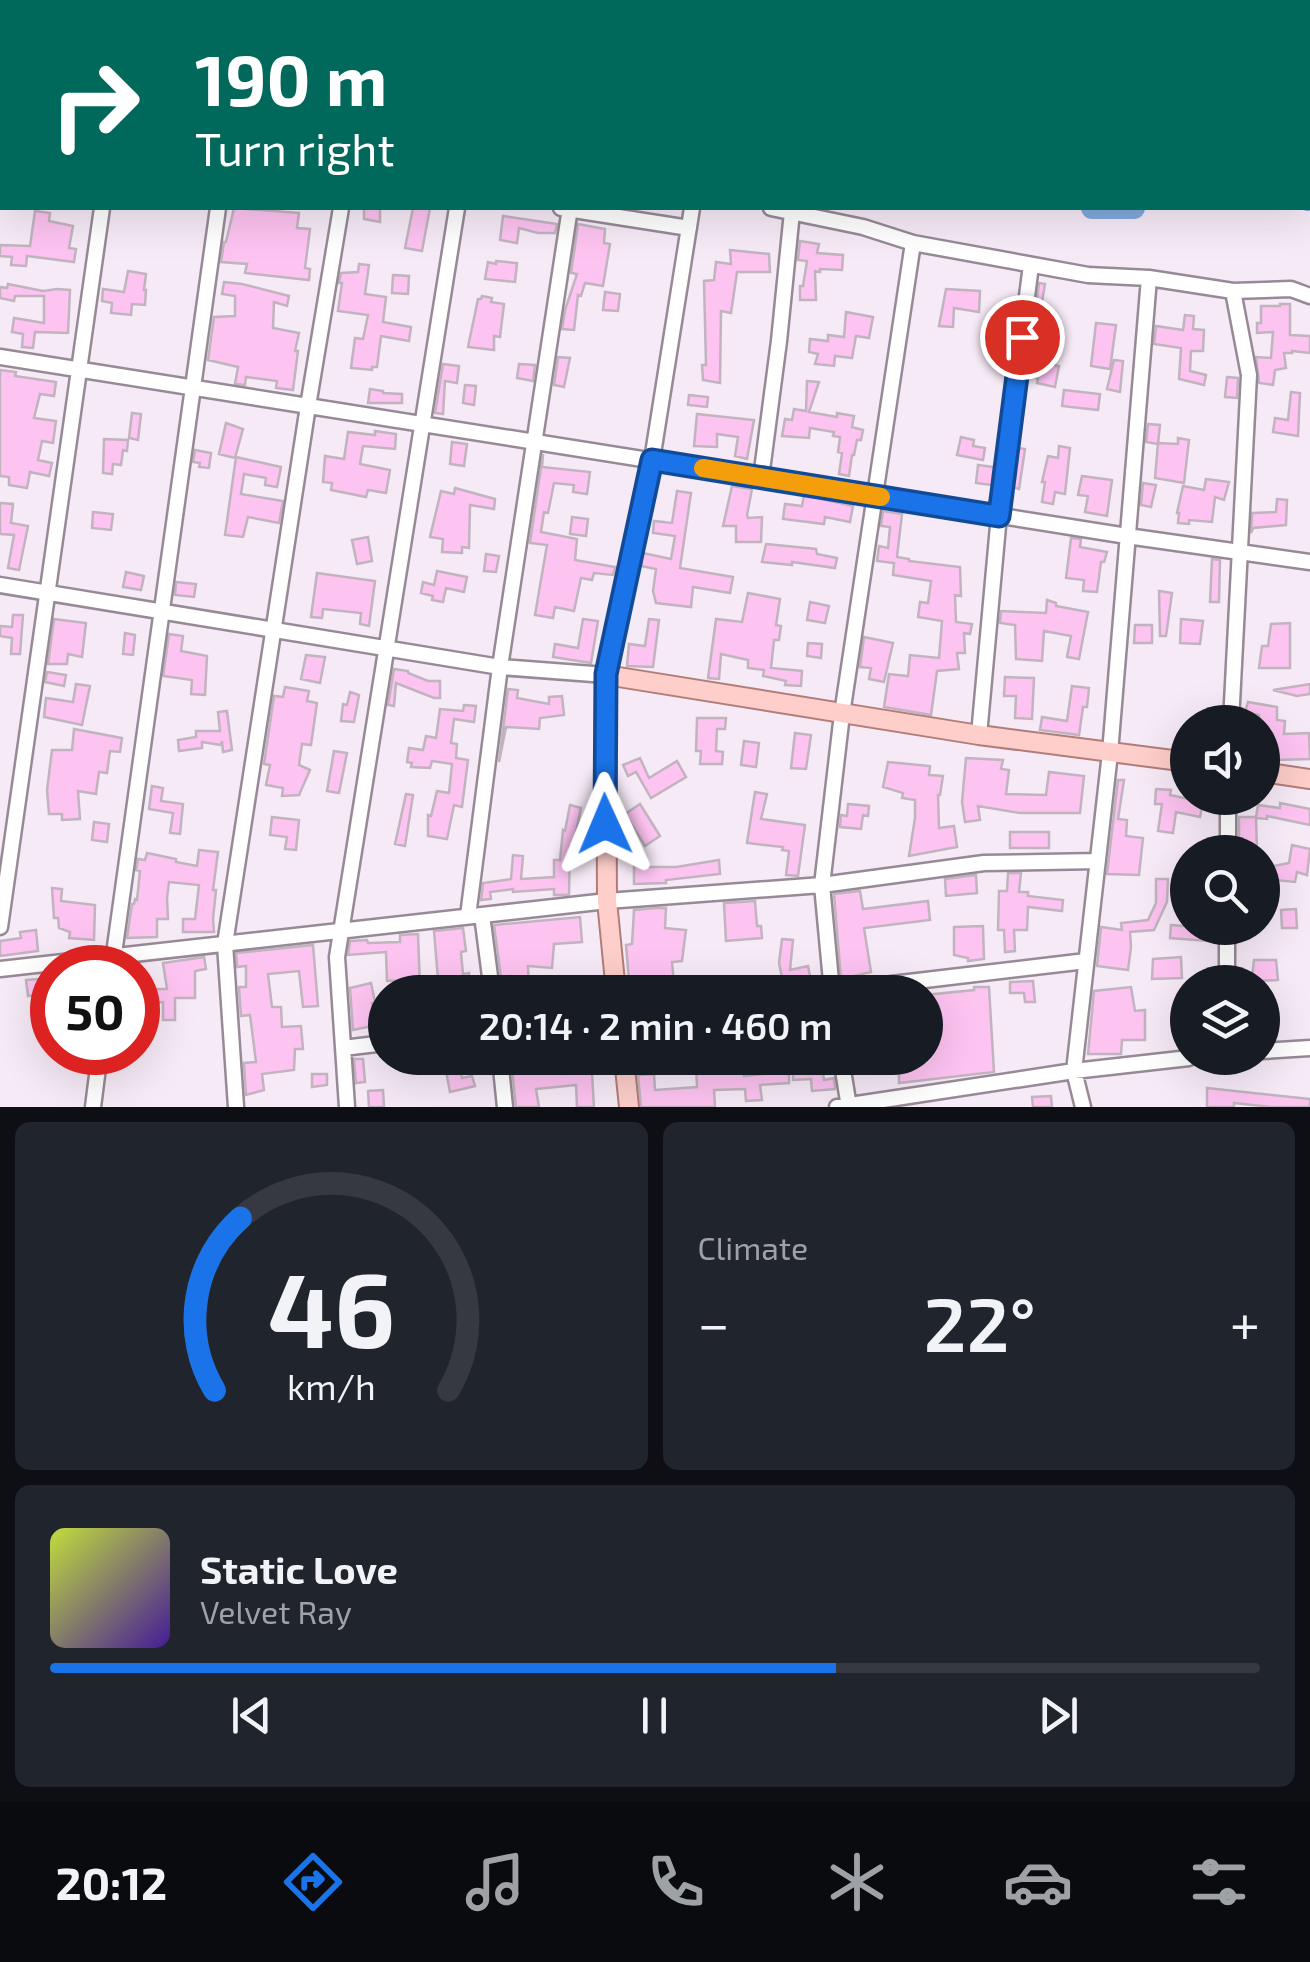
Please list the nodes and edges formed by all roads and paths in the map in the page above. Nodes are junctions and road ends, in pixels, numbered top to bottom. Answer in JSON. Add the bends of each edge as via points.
{"nodes":[{"id":1,"x":102,"y":210,"type":"edge"},
{"id":2,"x":218,"y":210,"type":"edge"},
{"id":3,"x":341,"y":210,"type":"edge"},
{"id":4,"x":458,"y":210,"type":"edge"},
{"id":5,"x":566,"y":210,"type":"edge"},
{"id":6,"x":578,"y":210,"type":"edge"},
{"id":7,"x":692,"y":210,"type":"edge"},
{"id":8,"x":782,"y":210,"type":"edge"},
{"id":9,"x":792,"y":212,"type":"junction"},
{"id":10,"x":689,"y":228,"type":"junction"},
{"id":11,"x":913,"y":243,"type":"junction"},
{"id":12,"x":1031,"y":265,"type":"junction"},
{"id":13,"x":1149,"y":278,"type":"junction"},
{"id":14,"x":1233,"y":291,"type":"junction"},
{"id":15,"x":1310,"y":296,"type":"edge"},
{"id":16,"x":0,"y":357,"type":"edge"},
{"id":17,"x":80,"y":370,"type":"junction"},
{"id":18,"x":193,"y":388,"type":"junction"},
{"id":19,"x":308,"y":406,"type":"junction"},
{"id":20,"x":422,"y":424,"type":"junction"},
{"id":21,"x":533,"y":442,"type":"junction"},
{"id":22,"x":652,"y":460,"type":"junction"},
{"id":23,"x":761,"y":478,"type":"junction"},
{"id":24,"x":876,"y":496,"type":"junction"},
{"id":25,"x":999,"y":516,"type":"junction"},
{"id":26,"x":1128,"y":536,"type":"junction"},
{"id":27,"x":1242,"y":552,"type":"junction"},
{"id":28,"x":1310,"y":562,"type":"edge"},
{"id":29,"x":0,"y":585,"type":"edge"},
{"id":30,"x":47,"y":592,"type":"junction"},
{"id":31,"x":162,"y":611,"type":"junction"},
{"id":32,"x":274,"y":630,"type":"junction"},
{"id":33,"x":388,"y":649,"type":"junction"},
{"id":34,"x":500,"y":667,"type":"junction"},
{"id":35,"x":606,"y":674,"type":"junction"},
{"id":36,"x":1233,"y":705,"type":"edge"},
{"id":37,"x":842,"y":714,"type":"junction"},
{"id":38,"x":979,"y":735,"type":"junction"},
{"id":39,"x":1110,"y":753,"type":"junction"},
{"id":40,"x":1170,"y":760,"type":"edge"},
{"id":41,"x":1280,"y":775,"type":"edge"},
{"id":42,"x":1310,"y":779,"type":"edge"},
{"id":43,"x":1098,"y":862,"type":"junction"},
{"id":44,"x":822,"y":885,"type":"junction"},
{"id":45,"x":606,"y":901,"type":"junction"},
{"id":46,"x":475,"y":916,"type":"junction"},
{"id":47,"x":0,"y":927,"type":"edge"},
{"id":48,"x":342,"y":930,"type":"junction"},
{"id":49,"x":224,"y":944,"type":"junction"},
{"id":50,"x":115,"y":945,"type":"edge"},
{"id":51,"x":160,"y":954,"type":"edge"},
{"id":52,"x":1086,"y":961,"type":"junction"},
{"id":53,"x":30,"y":967,"type":"edge"},
{"id":54,"x":0,"y":969,"type":"edge"},
{"id":55,"x":488,"y":975,"type":"edge"},
{"id":56,"x":614,"y":975,"type":"edge"},
{"id":57,"x":830,"y":975,"type":"edge"},
{"id":58,"x":943,"y":978,"type":"edge"},
{"id":59,"x":368,"y":1044,"type":"edge"},
{"id":60,"x":343,"y":1048,"type":"junction"},
{"id":61,"x":1310,"y":1048,"type":"edge"},
{"id":62,"x":1280,"y":1050,"type":"edge"},
{"id":63,"x":1170,"y":1060,"type":"edge"},
{"id":64,"x":1074,"y":1070,"type":"junction"},
{"id":65,"x":97,"y":1075,"type":"edge"},
{"id":66,"x":502,"y":1075,"type":"edge"},
{"id":67,"x":626,"y":1075,"type":"edge"},
{"id":68,"x":843,"y":1075,"type":"edge"},
{"id":69,"x":848,"y":1106,"type":"edge"},
{"id":70,"x":93,"y":1107,"type":"edge"},
{"id":71,"x":236,"y":1107,"type":"edge"},
{"id":72,"x":347,"y":1107,"type":"edge"},
{"id":73,"x":505,"y":1107,"type":"edge"},
{"id":74,"x":629,"y":1107,"type":"edge"},
{"id":75,"x":837,"y":1107,"type":"edge"},
{"id":76,"x":1083,"y":1107,"type":"edge"}],
"edges":[{"from":1,"to":17,"type":"street"},
{"from":2,"to":18,"type":"street"},
{"from":3,"to":19,"type":"street"},
{"from":4,"to":20,"type":"street"},
{"from":5,"to":21,"type":"street"},
{"from":6,"to":10,"type":"street"},
{"from":7,"to":10,"type":"street"},
{"from":8,"to":9,"type":"street"},
{"from":9,"to":11,"type":"street"},
{"from":9,"to":23,"type":"street"},
{"from":10,"to":22,"type":"street"},
{"from":11,"to":12,"type":"street"},
{"from":11,"to":24,"type":"street"},
{"from":12,"to":13,"type":"street"},
{"from":12,"to":25,"type":"street"},
{"from":13,"to":14,"type":"street"},
{"from":13,"to":26,"type":"street"},
{"from":14,"to":15,"type":"street","via":[[1290,289]]},
{"from":14,"to":27,"type":"street","via":[[1249,375]]},
{"from":16,"to":17,"type":"street"},
{"from":17,"to":18,"type":"street"},
{"from":17,"to":30,"type":"street"},
{"from":18,"to":19,"type":"street"},
{"from":18,"to":31,"type":"street"},
{"from":19,"to":20,"type":"street"},
{"from":19,"to":32,"type":"street"},
{"from":20,"to":21,"type":"street"},
{"from":20,"to":33,"type":"street"},
{"from":21,"to":22,"type":"street"},
{"from":21,"to":34,"type":"street"},
{"from":22,"to":23,"type":"street"},
{"from":22,"to":35,"type":"street"},
{"from":23,"to":24,"type":"street"},
{"from":24,"to":25,"type":"street"},
{"from":24,"to":37,"type":"street"},
{"from":25,"to":26,"type":"street"},
{"from":25,"to":38,"type":"street"},
{"from":26,"to":27,"type":"street"},
{"from":26,"to":39,"type":"street"},
{"from":27,"to":28,"type":"street"},
{"from":27,"to":36,"type":"street"},
{"from":29,"to":30,"type":"street"},
{"from":30,"to":31,"type":"street"},
{"from":30,"to":47,"type":"street"},
{"from":31,"to":32,"type":"street"},
{"from":31,"to":50,"type":"street"},
{"from":32,"to":33,"type":"street"},
{"from":32,"to":49,"type":"street"},
{"from":33,"to":34,"type":"street"},
{"from":33,"to":48,"type":"street"},
{"from":34,"to":35,"type":"street"},
{"from":34,"to":46,"type":"street"},
{"from":35,"to":37,"type":"main road"},
{"from":35,"to":45,"type":"main road"},
{"from":37,"to":38,"type":"main road"},
{"from":37,"to":44,"type":"street"},
{"from":38,"to":39,"type":"main road"},
{"from":39,"to":40,"type":"main road"},
{"from":39,"to":43,"type":"street"},
{"from":41,"to":42,"type":"main road"},
{"from":43,"to":44,"type":"street","via":[[984,863]]},
{"from":43,"to":52,"type":"street"},
{"from":44,"to":45,"type":"street"},
{"from":44,"to":57,"type":"street"},
{"from":45,"to":46,"type":"street"},
{"from":45,"to":56,"type":"main road"},
{"from":46,"to":48,"type":"street"},
{"from":46,"to":55,"type":"street"},
{"from":48,"to":49,"type":"street"},
{"from":48,"to":60,"type":"street","via":[[337,957]]},
{"from":49,"to":51,"type":"street"},
{"from":49,"to":71,"type":"street"},
{"from":52,"to":58,"type":"street"},
{"from":52,"to":64,"type":"street"},
{"from":53,"to":54,"type":"street"},
{"from":59,"to":60,"type":"street"},
{"from":60,"to":72,"type":"street"},
{"from":61,"to":62,"type":"street"},
{"from":63,"to":64,"type":"street"},
{"from":64,"to":69,"type":"street"},
{"from":64,"to":76,"type":"street"},
{"from":65,"to":70,"type":"street"},
{"from":66,"to":73,"type":"street"},
{"from":67,"to":74,"type":"main road"},
{"from":68,"to":69,"type":"street"},
{"from":69,"to":75,"type":"street"}]}
